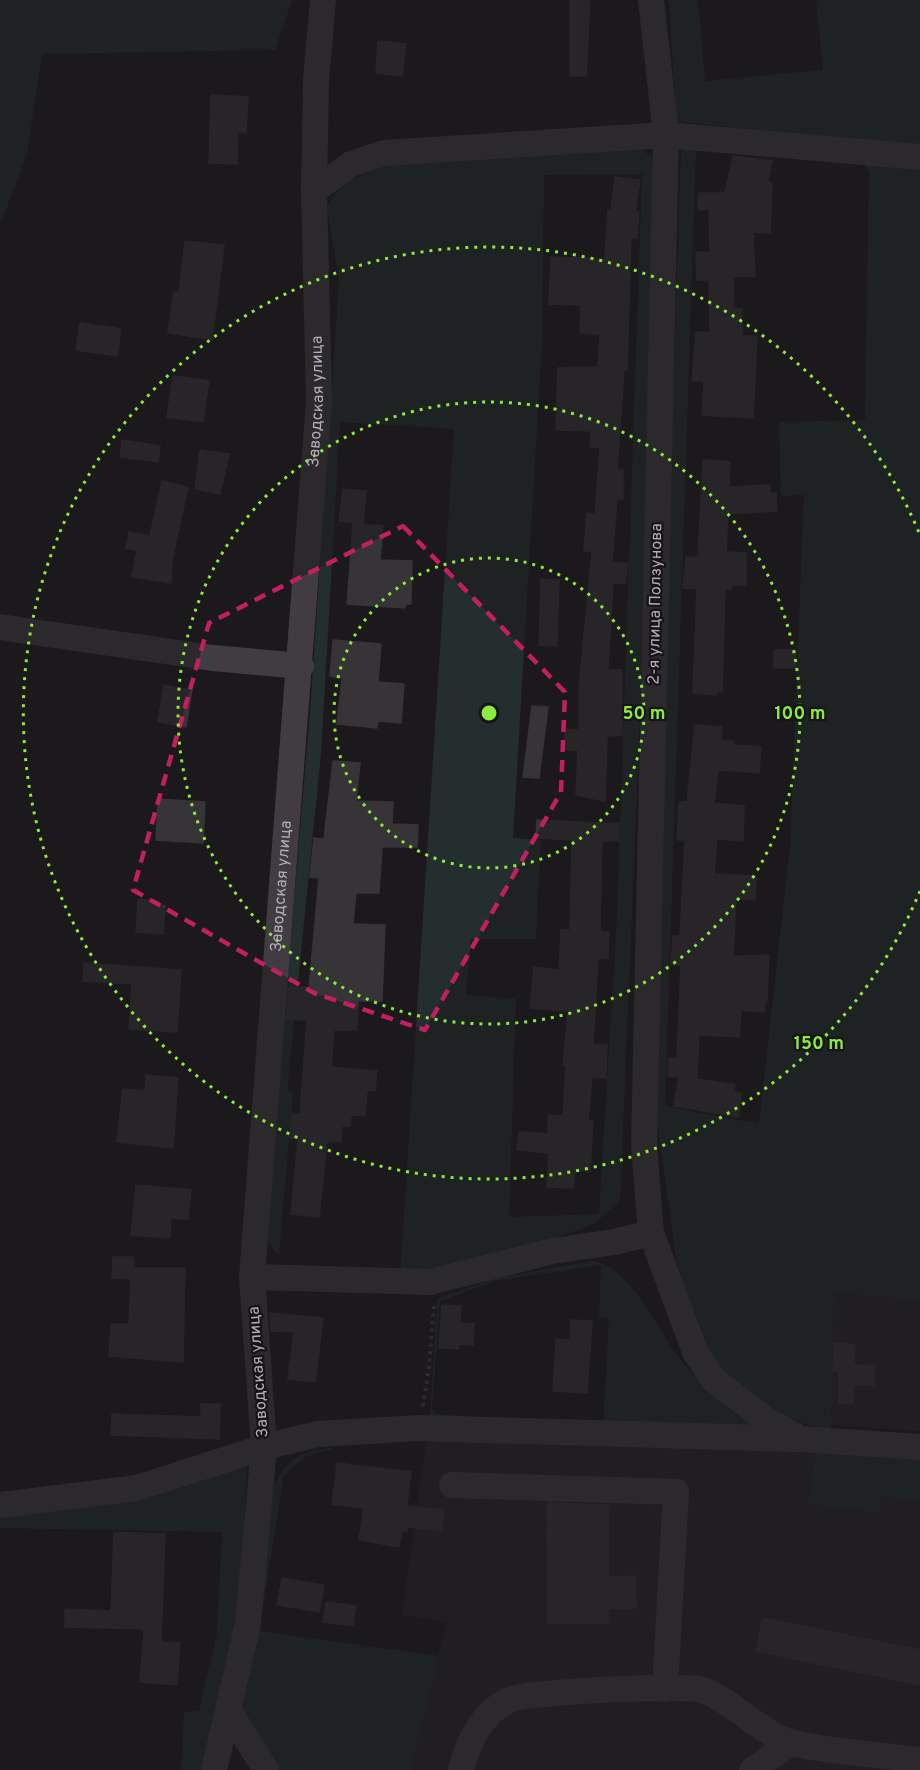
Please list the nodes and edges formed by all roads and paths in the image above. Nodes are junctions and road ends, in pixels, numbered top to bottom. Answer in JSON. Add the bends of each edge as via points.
{"nodes":[{"id":1,"x":323,"y":0,"type":"edge"},
{"id":2,"x":651,"y":0,"type":"edge"},
{"id":3,"x":666,"y":135,"type":"junction"},
{"id":4,"x":920,"y":158,"type":"edge"},
{"id":5,"x":314,"y":190,"type":"junction"},
{"id":6,"x":0,"y":627,"type":"edge"},
{"id":7,"x":301,"y":666,"type":"junction"},
{"id":8,"x":651,"y":1233,"type":"junction"},
{"id":9,"x":252,"y":1277,"type":"junction"},
{"id":10,"x":435,"y":1281,"type":"junction"},
{"id":11,"x":419,"y":1428,"type":"junction"},
{"id":12,"x":801,"y":1439,"type":"junction"},
{"id":13,"x":264,"y":1447,"type":"junction"},
{"id":14,"x":920,"y":1447,"type":"edge"},
{"id":15,"x":452,"y":1485,"type":"dead end"},
{"id":16,"x":0,"y":1505,"type":"edge"},
{"id":17,"x":665,"y":1689,"type":"junction"},
{"id":18,"x":228,"y":1710,"type":"junction"},
{"id":19,"x":791,"y":1743,"type":"junction"},
{"id":20,"x":920,"y":1760,"type":"edge"},
{"id":21,"x":214,"y":1770,"type":"edge"},
{"id":22,"x":266,"y":1770,"type":"edge"},
{"id":23,"x":461,"y":1770,"type":"edge"},
{"id":24,"x":752,"y":1770,"type":"edge"}],
"edges":[{"from":1,"to":5,"type":"street","name":"Заводская улица","via":[[316,81]]},
{"from":2,"to":3,"type":"street","name":"2-я улица Ползунова"},
{"from":3,"to":4,"type":"street"},
{"from":3,"to":5,"type":"street","via":[[384,153],[351,164]]},
{"from":3,"to":8,"type":"street","name":"2-я улица Ползунова","via":[[644,1145]]},
{"from":5,"to":7,"type":"street","name":"Заводская улица","via":[[319,401]]},
{"from":6,"to":7,"type":"street","via":[[213,658]]},
{"from":7,"to":9,"type":"street","name":"Заводская улица"},
{"from":8,"to":10,"type":"street","via":[[553,1251]]},
{"from":8,"to":12,"type":"street","name":"2-я улица Ползунова","via":[[695,1352],[713,1379],[766,1420]]},
{"from":9,"to":10,"type":"street"},
{"from":9,"to":13,"type":"street","name":"Заводская улица"},
{"from":10,"to":11,"type":"path","via":[[429,1367]]},
{"from":11,"to":12,"type":"street"},
{"from":11,"to":13,"type":"street","via":[[318,1434]]},
{"from":12,"to":14,"type":"street"},
{"from":13,"to":16,"type":"street","via":[[137,1488]]},
{"from":13,"to":18,"type":"street","name":"Заводская улица","via":[[248,1623]]},
{"from":15,"to":17,"type":"street","via":[[676,1492]]},
{"from":17,"to":19,"type":"street","via":[[702,1689]]},
{"from":17,"to":23,"type":"street","via":[[533,1694],[511,1699],[485,1719],[468,1744]]},
{"from":18,"to":21,"type":"street","name":"Заводская улица"},
{"from":18,"to":22,"type":"street"},
{"from":19,"to":20,"type":"street"},
{"from":19,"to":24,"type":"street"}]}
